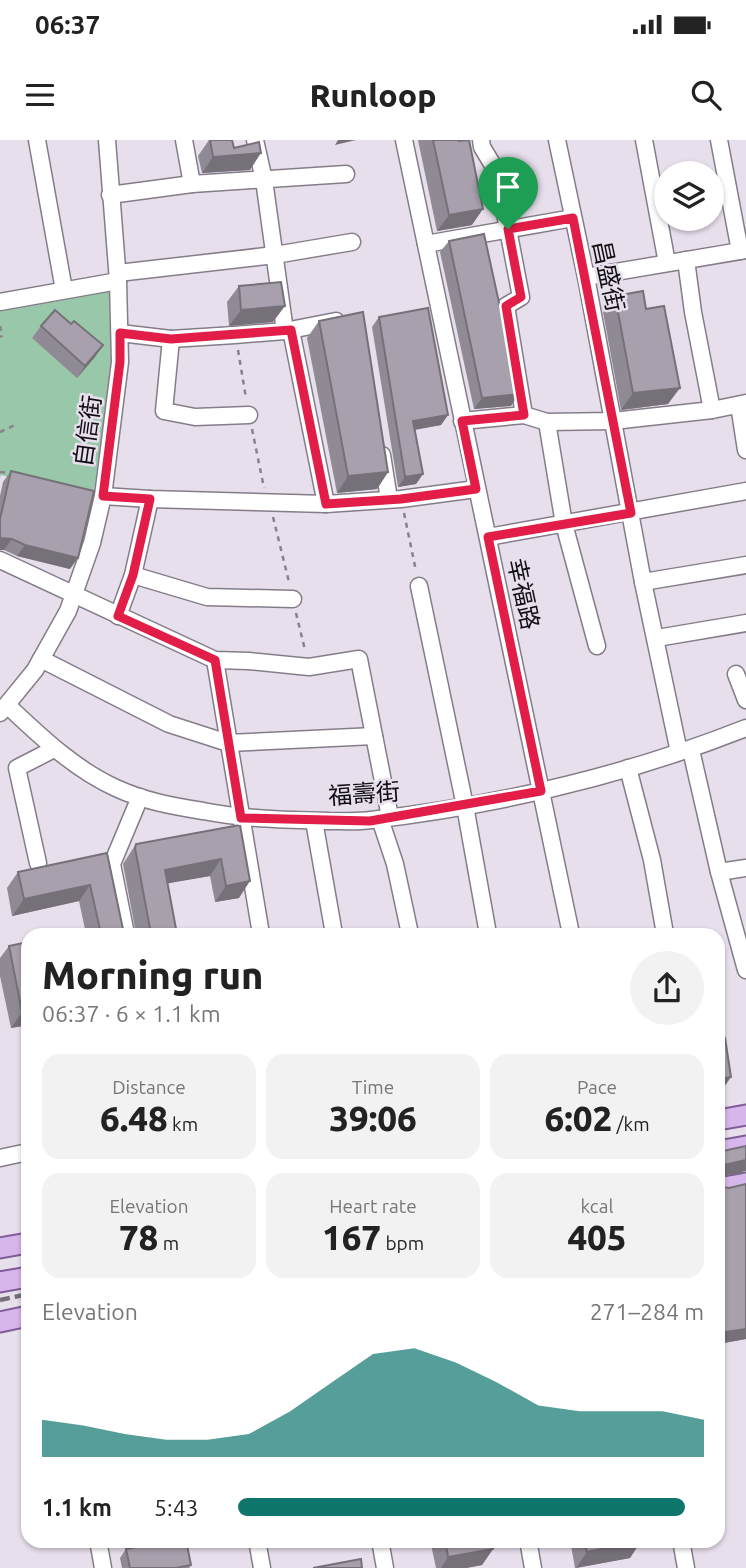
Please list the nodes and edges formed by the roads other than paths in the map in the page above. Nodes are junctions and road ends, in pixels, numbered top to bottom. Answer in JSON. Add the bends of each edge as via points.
{"nodes":[{"id":1,"x":37,"y":140,"type":"edge"},
{"id":2,"x":107,"y":140,"type":"edge"},
{"id":3,"x":184,"y":140,"type":"edge"},
{"id":4,"x":255,"y":140,"type":"edge"},
{"id":5,"x":404,"y":140,"type":"edge"},
{"id":6,"x":481,"y":140,"type":"edge"},
{"id":7,"x":557,"y":140,"type":"edge"},
{"id":8,"x":644,"y":140,"type":"edge"},
{"id":9,"x":719,"y":140,"type":"edge"},
{"id":10,"x":346,"y":174,"type":"dead end"},
{"id":11,"x":264,"y":180,"type":"junction"},
{"id":12,"x":192,"y":184,"type":"junction"},
{"id":13,"x":110,"y":195,"type":"junction"},
{"id":14,"x":573,"y":218,"type":"junction"},
{"id":15,"x":508,"y":229,"type":"junction"},
{"id":16,"x":352,"y":242,"type":"dead end"},
{"id":17,"x":426,"y":244,"type":"junction"},
{"id":18,"x":743,"y":251,"type":"edge"},
{"id":19,"x":275,"y":255,"type":"junction"},
{"id":20,"x":686,"y":260,"type":"junction"},
{"id":21,"x":667,"y":263,"type":"junction"},
{"id":22,"x":118,"y":277,"type":"junction"},
{"id":23,"x":586,"y":277,"type":"junction"},
{"id":24,"x":64,"y":290,"type":"junction"},
{"id":25,"x":0,"y":302,"type":"edge"},
{"id":26,"x":349,"y":318,"type":"edge"},
{"id":27,"x":288,"y":331,"type":"junction"},
{"id":28,"x":120,"y":333,"type":"junction"},
{"id":29,"x":171,"y":339,"type":"junction"},
{"id":30,"x":742,"y":404,"type":"edge"},
{"id":31,"x":712,"y":410,"type":"junction"},
{"id":32,"x":250,"y":415,"type":"dead end"},
{"id":33,"x":524,"y":415,"type":"junction"},
{"id":34,"x":462,"y":421,"type":"junction"},
{"id":35,"x":613,"y":421,"type":"junction"},
{"id":36,"x":547,"y":422,"type":"junction"},
{"id":37,"x":379,"y":434,"type":"edge"},
{"id":38,"x":746,"y":450,"type":"edge"},
{"id":39,"x":476,"y":489,"type":"junction"},
{"id":40,"x":746,"y":491,"type":"edge"},
{"id":41,"x":103,"y":496,"type":"junction"},
{"id":42,"x":150,"y":499,"type":"junction"},
{"id":43,"x":395,"y":499,"type":"junction"},
{"id":44,"x":326,"y":504,"type":"junction"},
{"id":45,"x":631,"y":513,"type":"junction"},
{"id":46,"x":564,"y":524,"type":"junction"},
{"id":47,"x":488,"y":537,"type":"junction"},
{"id":48,"x":0,"y":560,"type":"edge"},
{"id":49,"x":746,"y":565,"type":"edge"},
{"id":50,"x":133,"y":575,"type":"junction"},
{"id":51,"x":643,"y":582,"type":"junction"},
{"id":52,"x":419,"y":586,"type":"road end"},
{"id":53,"x":74,"y":596,"type":"junction"},
{"id":54,"x":293,"y":599,"type":"dead end"},
{"id":55,"x":118,"y":616,"type":"junction"},
{"id":56,"x":746,"y":623,"type":"edge"},
{"id":57,"x":657,"y":638,"type":"junction"},
{"id":58,"x":597,"y":646,"type":"dead end"},
{"id":59,"x":41,"y":659,"type":"junction"},
{"id":60,"x":215,"y":660,"type":"junction"},
{"id":61,"x":736,"y":674,"type":"dead end"},
{"id":62,"x":746,"y":699,"type":"edge"},
{"id":63,"x":3,"y":709,"type":"edge"},
{"id":64,"x":746,"y":728,"type":"edge"},
{"id":65,"x":374,"y":736,"type":"junction"},
{"id":66,"x":228,"y":743,"type":"junction"},
{"id":67,"x":54,"y":749,"type":"junction"},
{"id":68,"x":685,"y":751,"type":"junction"},
{"id":69,"x":628,"y":768,"type":"junction"},
{"id":70,"x":541,"y":791,"type":"junction"},
{"id":71,"x":140,"y":797,"type":"junction"},
{"id":72,"x":465,"y":806,"type":"junction"},
{"id":73,"x":241,"y":818,"type":"junction"},
{"id":74,"x":385,"y":818,"type":"junction"},
{"id":75,"x":314,"y":821,"type":"junction"},
{"id":76,"x":38,"y":863,"type":"dead end"},
{"id":77,"x":746,"y":868,"type":"edge"},
{"id":78,"x":719,"y":872,"type":"junction"},
{"id":79,"x":125,"y":928,"type":"edge"},
{"id":80,"x":260,"y":928,"type":"edge"},
{"id":81,"x":333,"y":928,"type":"edge"},
{"id":82,"x":409,"y":928,"type":"edge"},
{"id":83,"x":487,"y":928,"type":"edge"},
{"id":84,"x":570,"y":928,"type":"edge"},
{"id":85,"x":664,"y":928,"type":"edge"},
{"id":86,"x":742,"y":940,"type":"edge"},
{"id":87,"x":746,"y":970,"type":"edge"},
{"id":88,"x":746,"y":1115,"type":"edge"},
{"id":89,"x":725,"y":1119,"type":"edge"},
{"id":90,"x":746,"y":1146,"type":"edge"},
{"id":91,"x":725,"y":1150,"type":"edge"},
{"id":92,"x":21,"y":1154,"type":"edge"},
{"id":93,"x":0,"y":1158,"type":"edge"},
{"id":94,"x":746,"y":1183,"type":"edge"},
{"id":95,"x":725,"y":1187,"type":"edge"},
{"id":96,"x":21,"y":1245,"type":"edge"},
{"id":97,"x":0,"y":1248,"type":"edge"},
{"id":98,"x":21,"y":1278,"type":"edge"},
{"id":99,"x":0,"y":1282,"type":"edge"},
{"id":100,"x":21,"y":1318,"type":"edge"},
{"id":101,"x":0,"y":1322,"type":"edge"},
{"id":102,"x":99,"y":1548,"type":"edge"},
{"id":103,"x":258,"y":1548,"type":"edge"},
{"id":104,"x":381,"y":1548,"type":"edge"},
{"id":105,"x":529,"y":1548,"type":"edge"},
{"id":106,"x":682,"y":1548,"type":"edge"},
{"id":107,"x":103,"y":1568,"type":"edge"},
{"id":108,"x":262,"y":1568,"type":"edge"},
{"id":109,"x":385,"y":1568,"type":"edge"},
{"id":110,"x":533,"y":1568,"type":"edge"},
{"id":111,"x":686,"y":1568,"type":"edge"}],
"edges":[{"from":1,"to":24,"type":"street"},
{"from":2,"to":13,"type":"street","name":"自信街"},
{"from":3,"to":12,"type":"street"},
{"from":4,"to":11,"type":"street"},
{"from":5,"to":17,"type":"street","name":"幸福路"},
{"from":6,"to":15,"type":"street","via":[[497,173]]},
{"from":7,"to":14,"type":"street","name":"昌盛街"},
{"from":8,"to":21,"type":"street"},
{"from":9,"to":18,"type":"street"},
{"from":10,"to":11,"type":"street"},
{"from":11,"to":12,"type":"street"},
{"from":11,"to":19,"type":"street"},
{"from":12,"to":13,"type":"street"},
{"from":13,"to":22,"type":"street","name":"自信街"},
{"from":14,"to":15,"type":"street"},
{"from":14,"to":23,"type":"street","name":"昌盛街"},
{"from":15,"to":17,"type":"street"},
{"from":15,"to":33,"type":"street","via":[[521,297],[506,306]]},
{"from":16,"to":19,"type":"street"},
{"from":17,"to":34,"type":"street","name":"幸福路"},
{"from":18,"to":20,"type":"street"},
{"from":19,"to":22,"type":"street"},
{"from":19,"to":27,"type":"street"},
{"from":20,"to":21,"type":"street"},
{"from":20,"to":31,"type":"street"},
{"from":21,"to":23,"type":"street"},
{"from":22,"to":24,"type":"street"},
{"from":22,"to":28,"type":"street","name":"自信街"},
{"from":23,"to":35,"type":"street","name":"昌盛街"},
{"from":24,"to":25,"type":"street"},
{"from":26,"to":27,"type":"street"},
{"from":27,"to":29,"type":"street"},
{"from":27,"to":44,"type":"street"},
{"from":28,"to":29,"type":"street"},
{"from":28,"to":41,"type":"street","name":"自信街"},
{"from":29,"to":32,"type":"street","via":[[164,411],[195,417]]},
{"from":30,"to":31,"type":"street"},
{"from":30,"to":38,"type":"street"},
{"from":31,"to":35,"type":"street"},
{"from":33,"to":34,"type":"street"},
{"from":33,"to":36,"type":"street"},
{"from":34,"to":39,"type":"street","name":"幸福路"},
{"from":35,"to":36,"type":"street"},
{"from":35,"to":45,"type":"street","name":"昌盛街"},
{"from":36,"to":46,"type":"street"},
{"from":37,"to":43,"type":"street"},
{"from":39,"to":43,"type":"street"},
{"from":39,"to":47,"type":"street","name":"幸福路"},
{"from":40,"to":45,"type":"street"},
{"from":41,"to":42,"type":"street"},
{"from":41,"to":53,"type":"street","name":"自信街"},
{"from":42,"to":44,"type":"street"},
{"from":42,"to":50,"type":"street"},
{"from":43,"to":44,"type":"street"},
{"from":45,"to":46,"type":"street"},
{"from":45,"to":51,"type":"street","name":"昌盛街"},
{"from":46,"to":47,"type":"street"},
{"from":46,"to":58,"type":"street"},
{"from":47,"to":70,"type":"street","name":"幸福路"},
{"from":48,"to":53,"type":"street"},
{"from":49,"to":51,"type":"street"},
{"from":50,"to":54,"type":"street","via":[[207,597]]},
{"from":50,"to":55,"type":"street"},
{"from":51,"to":57,"type":"street","name":"昌盛街"},
{"from":52,"to":72,"type":"street"},
{"from":53,"to":55,"type":"street"},
{"from":53,"to":59,"type":"street","name":"自信街"},
{"from":55,"to":60,"type":"street"},
{"from":56,"to":57,"type":"street"},
{"from":57,"to":68,"type":"street","name":"昌盛街"},
{"from":59,"to":63,"type":"street","name":"自信街"},
{"from":59,"to":66,"type":"street","via":[[169,724]]},
{"from":60,"to":65,"type":"street","via":[[309,667],[359,659]]},
{"from":60,"to":66,"type":"street"},
{"from":61,"to":62,"type":"street"},
{"from":63,"to":67,"type":"street","name":"福壽街"},
{"from":64,"to":68,"type":"street","name":"福壽街"},
{"from":65,"to":66,"type":"street"},
{"from":65,"to":74,"type":"street"},
{"from":66,"to":73,"type":"street"},
{"from":67,"to":71,"type":"street","name":"福壽街","via":[[114,787]]},
{"from":67,"to":76,"type":"street","via":[[17,768]]},
{"from":68,"to":69,"type":"street","name":"福壽街"},
{"from":68,"to":78,"type":"street","name":"昌盛街"},
{"from":69,"to":70,"type":"street","name":"福壽街"},
{"from":69,"to":85,"type":"street"},
{"from":70,"to":72,"type":"street","name":"福壽街"},
{"from":70,"to":84,"type":"street","name":"幸福路"},
{"from":71,"to":73,"type":"street","name":"福壽街"},
{"from":71,"to":79,"type":"street","via":[[112,864]]},
{"from":72,"to":74,"type":"street","name":"福壽街"},
{"from":72,"to":83,"type":"street"},
{"from":73,"to":75,"type":"street","name":"福壽街"},
{"from":73,"to":80,"type":"street"},
{"from":74,"to":75,"type":"street","name":"福壽街"},
{"from":74,"to":82,"type":"street"},
{"from":75,"to":81,"type":"street"},
{"from":77,"to":78,"type":"street"},
{"from":78,"to":86,"type":"street","name":"昌盛街"},
{"from":86,"to":87,"type":"street","name":"昌盛街"},
{"from":88,"to":89,"type":"main road"},
{"from":90,"to":91,"type":"main road"},
{"from":92,"to":93,"type":"street"},
{"from":94,"to":95,"type":"main road"},
{"from":96,"to":97,"type":"main road"},
{"from":98,"to":99,"type":"main road"},
{"from":100,"to":101,"type":"main road"},
{"from":102,"to":107,"type":"street"},
{"from":103,"to":108,"type":"street"},
{"from":104,"to":109,"type":"street"},
{"from":105,"to":110,"type":"street"},
{"from":106,"to":111,"type":"street"}]}
